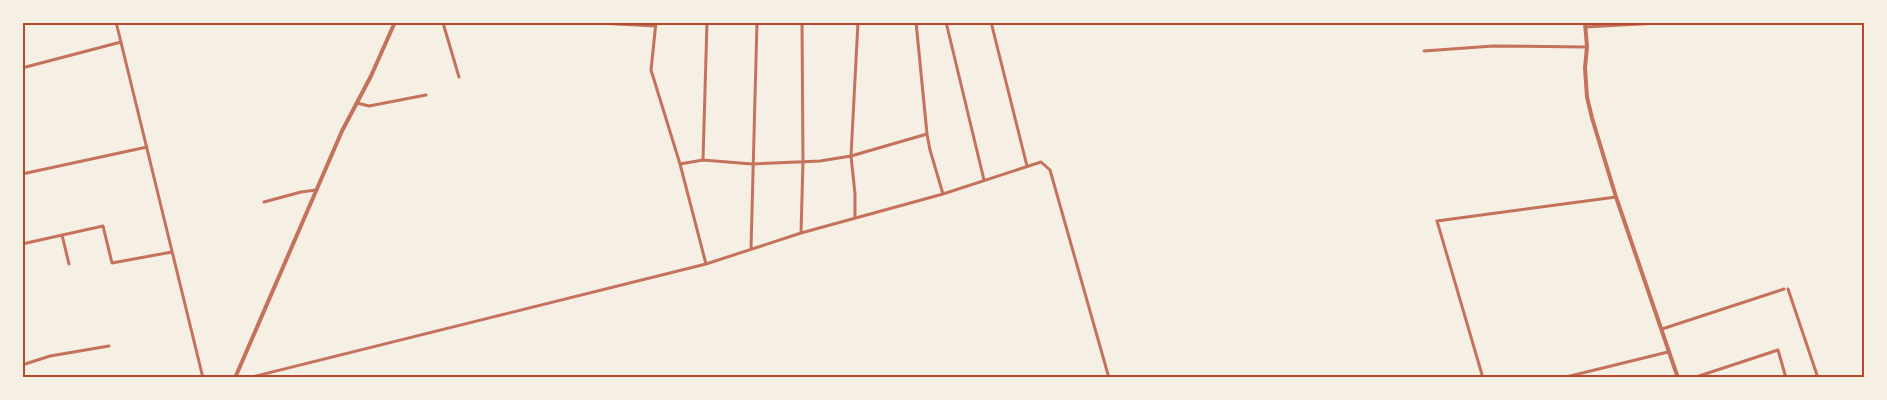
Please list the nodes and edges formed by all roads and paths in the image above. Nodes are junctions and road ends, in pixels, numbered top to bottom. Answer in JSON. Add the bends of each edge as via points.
{"nodes":[{"id":1,"x":116,"y":22,"type":"edge"},
{"id":2,"x":395,"y":22,"type":"edge"},
{"id":3,"x":447,"y":22,"type":"edge"},
{"id":4,"x":578,"y":22,"type":"edge"},
{"id":5,"x":707,"y":22,"type":"edge"},
{"id":6,"x":757,"y":22,"type":"edge"},
{"id":7,"x":802,"y":22,"type":"edge"},
{"id":8,"x":858,"y":22,"type":"edge"},
{"id":9,"x":916,"y":22,"type":"edge"},
{"id":10,"x":946,"y":22,"type":"edge"},
{"id":11,"x":991,"y":22,"type":"edge"},
{"id":12,"x":1677,"y":22,"type":"edge"},
{"id":13,"x":656,"y":24,"type":"edge"},
{"id":14,"x":1585,"y":25,"type":"edge"},
{"id":15,"x":121,"y":42,"type":"junction"},
{"id":16,"x":1587,"y":47,"type":"junction"},
{"id":17,"x":1424,"y":51,"type":"dead end"},
{"id":18,"x":22,"y":68,"type":"edge"},
{"id":19,"x":460,"y":76,"type":"dead end"},
{"id":20,"x":426,"y":95,"type":"dead end"},
{"id":21,"x":357,"y":103,"type":"junction"},
{"id":22,"x":927,"y":134,"type":"junction"},
{"id":23,"x":146,"y":147,"type":"junction"},
{"id":24,"x":850,"y":156,"type":"junction"},
{"id":25,"x":703,"y":160,"type":"junction"},
{"id":26,"x":803,"y":161,"type":"junction"},
{"id":27,"x":680,"y":164,"type":"junction"},
{"id":28,"x":752,"y":164,"type":"junction"},
{"id":29,"x":1027,"y":166,"type":"junction"},
{"id":30,"x":22,"y":174,"type":"edge"},
{"id":31,"x":984,"y":180,"type":"junction"},
{"id":32,"x":317,"y":190,"type":"junction"},
{"id":33,"x":943,"y":194,"type":"junction"},
{"id":34,"x":1616,"y":197,"type":"junction"},
{"id":35,"x":264,"y":202,"type":"dead end"},
{"id":36,"x":855,"y":218,"type":"junction"},
{"id":37,"x":800,"y":233,"type":"junction"},
{"id":38,"x":62,"y":235,"type":"junction"},
{"id":39,"x":22,"y":244,"type":"edge"},
{"id":40,"x":751,"y":249,"type":"junction"},
{"id":41,"x":172,"y":252,"type":"junction"},
{"id":42,"x":69,"y":264,"type":"dead end"},
{"id":43,"x":706,"y":264,"type":"junction"},
{"id":44,"x":1662,"y":329,"type":"junction"},
{"id":45,"x":109,"y":346,"type":"dead end"},
{"id":46,"x":1668,"y":352,"type":"junction"},
{"id":47,"x":22,"y":365,"type":"edge"},
{"id":48,"x":203,"y":378,"type":"edge"},
{"id":49,"x":235,"y":378,"type":"edge"},
{"id":50,"x":248,"y":378,"type":"edge"},
{"id":51,"x":1109,"y":378,"type":"edge"},
{"id":52,"x":1483,"y":378,"type":"edge"},
{"id":53,"x":1562,"y":378,"type":"edge"},
{"id":54,"x":1678,"y":378,"type":"edge"},
{"id":55,"x":1693,"y":378,"type":"edge"},
{"id":56,"x":1786,"y":378,"type":"edge"},
{"id":57,"x":1818,"y":378,"type":"edge"}],
"edges":[{"from":1,"to":15,"type":"street"},
{"from":2,"to":21,"type":"street"},
{"from":3,"to":19,"type":"street","via":[[443,23]]},
{"from":4,"to":13,"type":"street"},
{"from":5,"to":25,"type":"street"},
{"from":6,"to":28,"type":"street"},
{"from":7,"to":26,"type":"street"},
{"from":8,"to":24,"type":"street"},
{"from":9,"to":22,"type":"street"},
{"from":10,"to":31,"type":"street"},
{"from":11,"to":29,"type":"street"},
{"from":12,"to":14,"type":"street"},
{"from":13,"to":27,"type":"street","via":[[651,70]]},
{"from":14,"to":16,"type":"street"},
{"from":15,"to":18,"type":"street"},
{"from":15,"to":23,"type":"street"},
{"from":16,"to":17,"type":"street","via":[[1475,46]]},
{"from":16,"to":34,"type":"street","via":[[1587,97]]},
{"from":20,"to":21,"type":"street","via":[[368,106]]},
{"from":21,"to":32,"type":"street"},
{"from":22,"to":24,"type":"street"},
{"from":22,"to":33,"type":"street"},
{"from":23,"to":30,"type":"street"},
{"from":23,"to":41,"type":"street"},
{"from":24,"to":26,"type":"street"},
{"from":24,"to":36,"type":"street"},
{"from":25,"to":27,"type":"street"},
{"from":25,"to":28,"type":"street"},
{"from":26,"to":28,"type":"street"},
{"from":26,"to":37,"type":"street"},
{"from":27,"to":43,"type":"street"},
{"from":28,"to":40,"type":"street"},
{"from":29,"to":31,"type":"street"},
{"from":29,"to":51,"type":"street","via":[[1041,162],[1050,170]]},
{"from":31,"to":33,"type":"street"},
{"from":32,"to":35,"type":"street"},
{"from":32,"to":49,"type":"street"},
{"from":33,"to":36,"type":"street"},
{"from":34,"to":44,"type":"street"},
{"from":34,"to":52,"type":"street","via":[[1437,221]]},
{"from":36,"to":37,"type":"street"},
{"from":37,"to":40,"type":"street"},
{"from":38,"to":39,"type":"street"},
{"from":38,"to":41,"type":"street","via":[[103,226],[112,262]]},
{"from":38,"to":42,"type":"street"},
{"from":40,"to":43,"type":"street"},
{"from":41,"to":48,"type":"street"},
{"from":43,"to":50,"type":"street"},
{"from":44,"to":46,"type":"street"},
{"from":44,"to":57,"type":"street","via":[[1786,289]]},
{"from":45,"to":47,"type":"street","via":[[50,356]]},
{"from":46,"to":53,"type":"street"},
{"from":46,"to":54,"type":"street"},
{"from":55,"to":56,"type":"street","via":[[1778,350]]}]}
